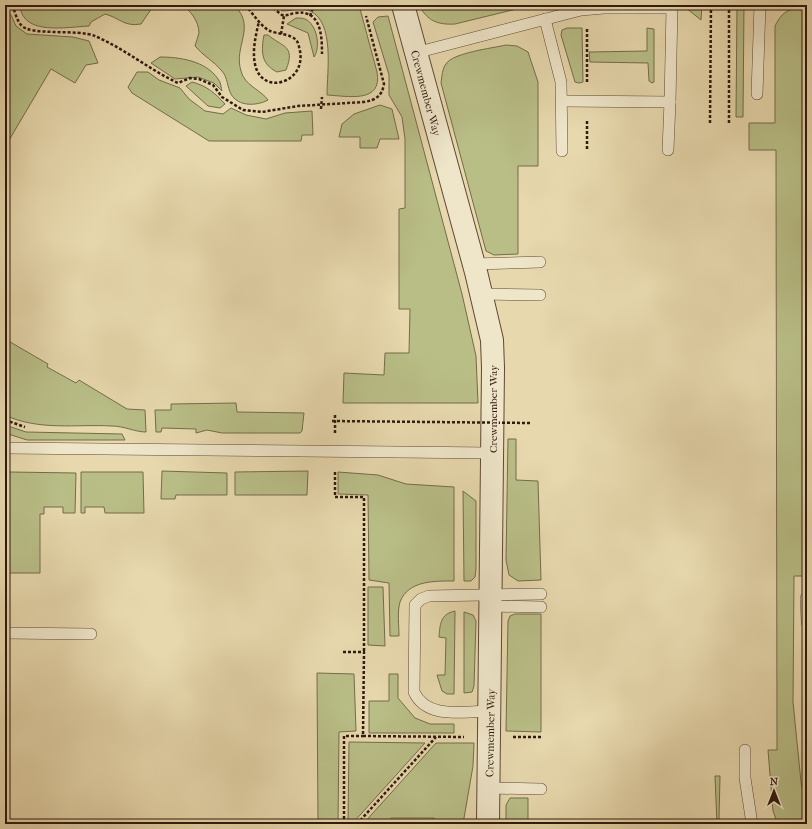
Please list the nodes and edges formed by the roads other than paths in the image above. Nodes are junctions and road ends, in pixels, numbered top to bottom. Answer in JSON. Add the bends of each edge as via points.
{"nodes":[{"id":1,"x":403,"y":5,"type":"edge"},
{"id":2,"x":760,"y":5,"type":"edge"},
{"id":3,"x":546,"y":19,"type":"junction"},
{"id":4,"x":416,"y":53,"type":"junction"},
{"id":5,"x":758,"y":94,"type":"dead end"},
{"id":6,"x":563,"y":102,"type":"junction"},
{"id":7,"x":670,"y":102,"type":"junction"},
{"id":8,"x":562,"y":150,"type":"dead end"},
{"id":9,"x":668,"y":150,"type":"dead end"},
{"id":10,"x":540,"y":262,"type":"dead end"},
{"id":11,"x":474,"y":264,"type":"junction"},
{"id":12,"x":481,"y":294,"type":"junction"},
{"id":13,"x":540,"y":295,"type":"dead end"},
{"id":14,"x":5,"y":448,"type":"edge"},
{"id":15,"x":492,"y":453,"type":"junction"},
{"id":16,"x":541,"y":594,"type":"dead end"},
{"id":17,"x":806,"y":598,"type":"edge"},
{"id":18,"x":491,"y":600,"type":"junction"},
{"id":19,"x":541,"y":607,"type":"dead end"},
{"id":20,"x":807,"y":622,"type":"edge"},
{"id":21,"x":5,"y":633,"type":"edge"},
{"id":22,"x":91,"y":634,"type":"dead end"},
{"id":23,"x":490,"y":711,"type":"junction"},
{"id":24,"x":745,"y":750,"type":"dead end"},
{"id":25,"x":489,"y":788,"type":"junction"},
{"id":26,"x":541,"y":789,"type":"dead end"},
{"id":27,"x":488,"y":824,"type":"edge"},
{"id":28,"x":752,"y":824,"type":"edge"}],
"edges":[{"from":1,"to":4,"type":"street","name":"Crewmember Way"},
{"from":2,"to":5,"type":"lane"},
{"from":3,"to":4,"type":"lane"},
{"from":3,"to":6,"type":"lane","via":[[562,82]]},
{"from":3,"to":7,"type":"lane","via":[[604,8],[672,8]]},
{"from":4,"to":11,"type":"street","name":"Crewmember Way"},
{"from":6,"to":7,"type":"lane"},
{"from":6,"to":8,"type":"lane"},
{"from":7,"to":9,"type":"lane"},
{"from":10,"to":11,"type":"lane"},
{"from":11,"to":12,"type":"street","name":"Crewmember Way"},
{"from":12,"to":13,"type":"lane"},
{"from":12,"to":15,"type":"street","name":"Crewmember Way","via":[[492,340]]},
{"from":14,"to":15,"type":"lane"},
{"from":15,"to":18,"type":"street","name":"Crewmember Way"},
{"from":16,"to":18,"type":"lane"},
{"from":17,"to":20,"type":"lane"},
{"from":18,"to":19,"type":"lane"},
{"from":18,"to":23,"type":"street","name":"Crewmember Way"},
{"from":18,"to":23,"type":"lane","via":[[429,596],[421,599],[415,605],[414,670],[414,692],[421,704],[428,708],[435,711]]},
{"from":21,"to":22,"type":"lane"},
{"from":23,"to":25,"type":"street","name":"Crewmember Way"},
{"from":24,"to":28,"type":"lane","via":[[745,778]]},
{"from":25,"to":26,"type":"lane"},
{"from":25,"to":27,"type":"street","name":"Crewmember Way"}]}
